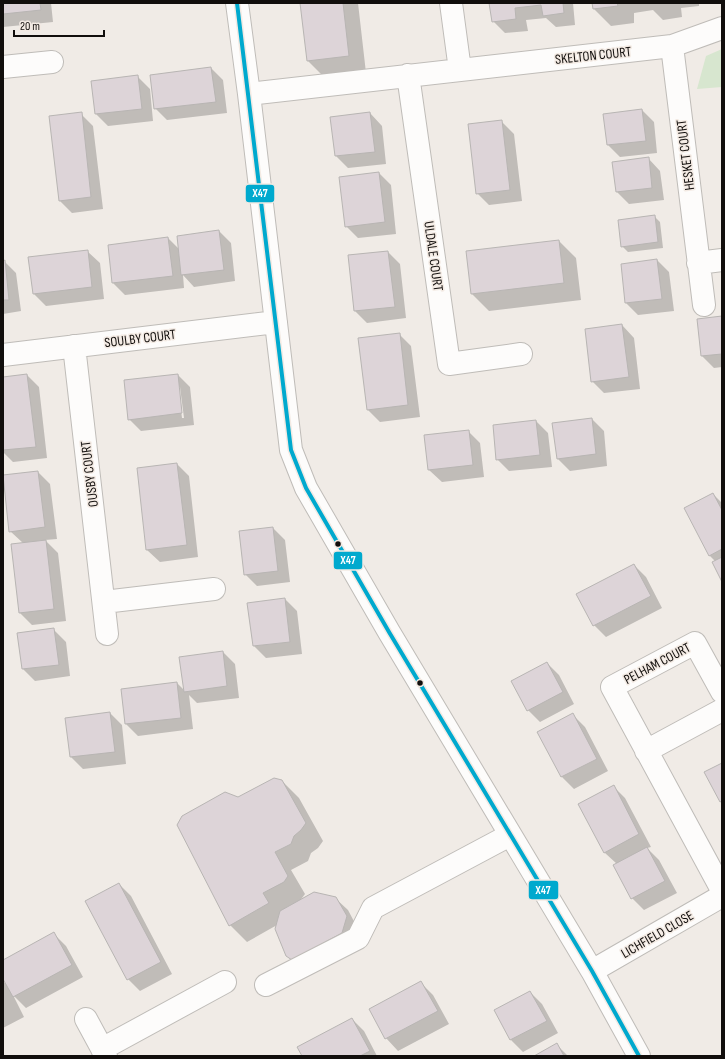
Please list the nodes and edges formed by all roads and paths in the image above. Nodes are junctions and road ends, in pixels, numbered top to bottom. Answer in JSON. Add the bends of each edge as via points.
{"nodes":[{"id":1,"x":237,"y":3,"type":"edge"},
{"id":2,"x":451,"y":3,"type":"edge"},
{"id":3,"x":722,"y":28,"type":"edge"},
{"id":4,"x":672,"y":46,"type":"junction"},
{"id":5,"x":52,"y":62,"type":"dead end"},
{"id":6,"x":3,"y":67,"type":"edge"},
{"id":7,"x":460,"y":70,"type":"junction"},
{"id":8,"x":408,"y":75,"type":"junction"},
{"id":9,"x":249,"y":94,"type":"junction"},
{"id":10,"x":722,"y":260,"type":"edge"},
{"id":11,"x":698,"y":263,"type":"junction"},
{"id":12,"x":704,"y":305,"type":"dead end"},
{"id":13,"x":276,"y":322,"type":"junction"},
{"id":14,"x":74,"y":346,"type":"junction"},
{"id":15,"x":521,"y":354,"type":"dead end"},
{"id":16,"x":3,"y":355,"type":"edge"},
{"id":17,"x":214,"y":589,"type":"dead end"},
{"id":18,"x":104,"y":602,"type":"junction"},
{"id":19,"x":107,"y":634,"type":"dead end"},
{"id":20,"x":722,"y":692,"type":"edge"},
{"id":21,"x":722,"y":710,"type":"edge"},
{"id":22,"x":646,"y":751,"type":"junction"},
{"id":23,"x":510,"y":835,"type":"junction"},
{"id":24,"x":722,"y":890,"type":"edge"},
{"id":25,"x":722,"y":896,"type":"edge"},
{"id":26,"x":592,"y":971,"type":"junction"},
{"id":27,"x":225,"y":982,"type":"dead end"},
{"id":28,"x":266,"y":985,"type":"dead end"},
{"id":29,"x":86,"y":1019,"type":"dead end"},
{"id":30,"x":104,"y":1052,"type":"edge"},
{"id":31,"x":639,"y":1056,"type":"edge"}],
"edges":[{"from":1,"to":9,"type":"street"},
{"from":2,"to":7,"type":"street"},
{"from":3,"to":4,"type":"street","name":"SKELTON COURT"},
{"from":4,"to":7,"type":"street","name":"SKELTON COURT"},
{"from":4,"to":11,"type":"street","name":"HESKET COURT"},
{"from":5,"to":6,"type":"street"},
{"from":7,"to":8,"type":"street","name":"SKELTON COURT"},
{"from":8,"to":9,"type":"street","name":"SKELTON COURT"},
{"from":8,"to":15,"type":"street","name":"ULDALE COURT","via":[[449,364]]},
{"from":9,"to":13,"type":"street"},
{"from":10,"to":11,"type":"street"},
{"from":11,"to":12,"type":"street","name":"HESKET COURT"},
{"from":13,"to":14,"type":"street","name":"SOULBY COURT"},
{"from":13,"to":23,"type":"street","via":[[291,450],[306,488]]},
{"from":14,"to":16,"type":"street","name":"SOULBY COURT"},
{"from":14,"to":18,"type":"street","name":"OUSBY COURT"},
{"from":17,"to":18,"type":"street"},
{"from":18,"to":19,"type":"street","name":"OUSBY COURT"},
{"from":20,"to":22,"type":"street","name":"PELHAM COURT","via":[[695,643],[612,687]]},
{"from":21,"to":22,"type":"street"},
{"from":22,"to":24,"type":"street","name":"PELHAM COURT"},
{"from":23,"to":26,"type":"street"},
{"from":23,"to":28,"type":"street","via":[[373,908],[358,938]]},
{"from":25,"to":26,"type":"street","name":"LICHFIELD CLOSE"},
{"from":26,"to":31,"type":"street"},
{"from":27,"to":30,"type":"street"},
{"from":29,"to":30,"type":"street"}]}
